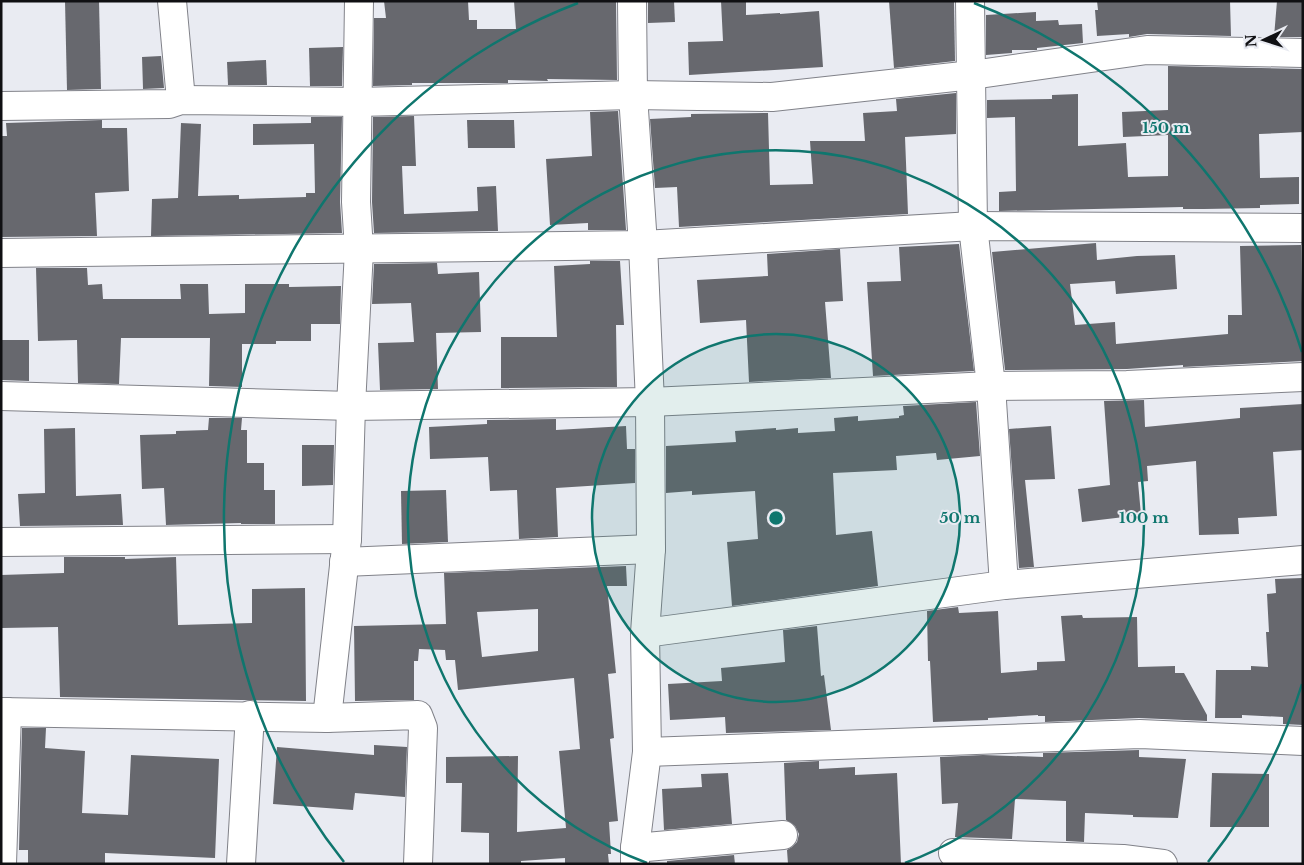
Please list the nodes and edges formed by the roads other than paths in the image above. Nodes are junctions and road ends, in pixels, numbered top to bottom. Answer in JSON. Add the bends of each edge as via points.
{"nodes":[{"id":1,"x":172,"y":1,"type":"edge"},
{"id":2,"x":359,"y":1,"type":"edge"},
{"id":3,"x":632,"y":1,"type":"edge"},
{"id":4,"x":970,"y":1,"type":"edge"},
{"id":5,"x":1303,"y":53,"type":"edge"},
{"id":6,"x":972,"y":76,"type":"junction"},
{"id":7,"x":633,"y":94,"type":"junction"},
{"id":8,"x":181,"y":100,"type":"junction"},
{"id":9,"x":358,"y":102,"type":"junction"},
{"id":10,"x":1,"y":106,"type":"edge"},
{"id":11,"x":973,"y":226,"type":"junction"},
{"id":12,"x":1303,"y":228,"type":"edge"},
{"id":13,"x":643,"y":245,"type":"junction"},
{"id":14,"x":359,"y":250,"type":"junction"},
{"id":15,"x":1,"y":253,"type":"edge"},
{"id":16,"x":1303,"y":377,"type":"edge"},
{"id":17,"x":990,"y":386,"type":"junction"},
{"id":18,"x":1,"y":396,"type":"edge"},
{"id":19,"x":650,"y":402,"type":"junction"},
{"id":20,"x":351,"y":406,"type":"junction"},
{"id":21,"x":1,"y":542,"type":"edge"},
{"id":22,"x":346,"y":550,"type":"junction"},
{"id":23,"x":651,"y":550,"type":"junction"},
{"id":24,"x":1303,"y":560,"type":"edge"},
{"id":25,"x":1004,"y":585,"type":"junction"},
{"id":26,"x":644,"y":633,"type":"junction"},
{"id":27,"x":4,"y":712,"type":"edge"},
{"id":28,"x":250,"y":715,"type":"junction"},
{"id":29,"x":327,"y":718,"type":"junction"},
{"id":30,"x":1303,"y":741,"type":"edge"},
{"id":31,"x":647,"y":752,"type":"junction"},
{"id":32,"x":783,"y":835,"type":"dead end"},
{"id":33,"x":953,"y":852,"type":"dead end"},
{"id":34,"x":635,"y":856,"type":"edge"},
{"id":35,"x":2,"y":864,"type":"edge"},
{"id":36,"x":241,"y":864,"type":"edge"},
{"id":37,"x":418,"y":864,"type":"edge"},
{"id":38,"x":1163,"y":864,"type":"edge"}],
"edges":[{"from":1,"to":8,"type":"street"},
{"from":2,"to":9,"type":"street"},
{"from":3,"to":7,"type":"street"},
{"from":4,"to":6,"type":"street"},
{"from":5,"to":6,"type":"street","via":[[1147,50]]},
{"from":6,"to":7,"type":"street","via":[[772,97]]},
{"from":6,"to":11,"type":"street"},
{"from":7,"to":9,"type":"street"},
{"from":7,"to":13,"type":"street"},
{"from":8,"to":9,"type":"street"},
{"from":8,"to":10,"type":"street","via":[[169,104]]},
{"from":9,"to":14,"type":"street","via":[[356,202]]},
{"from":11,"to":12,"type":"street"},
{"from":11,"to":13,"type":"street"},
{"from":11,"to":17,"type":"street"},
{"from":13,"to":14,"type":"street"},
{"from":13,"to":19,"type":"street"},
{"from":14,"to":15,"type":"street"},
{"from":14,"to":20,"type":"street"},
{"from":16,"to":17,"type":"street","via":[[1127,385]]},
{"from":17,"to":19,"type":"street"},
{"from":17,"to":25,"type":"street"},
{"from":18,"to":20,"type":"street"},
{"from":19,"to":20,"type":"street"},
{"from":19,"to":23,"type":"street"},
{"from":20,"to":22,"type":"street"},
{"from":21,"to":22,"type":"street"},
{"from":22,"to":23,"type":"street"},
{"from":22,"to":29,"type":"street"},
{"from":23,"to":26,"type":"street"},
{"from":24,"to":25,"type":"street"},
{"from":25,"to":26,"type":"street"},
{"from":26,"to":31,"type":"street"},
{"from":27,"to":28,"type":"street"},
{"from":27,"to":35,"type":"street"},
{"from":28,"to":29,"type":"street"},
{"from":28,"to":36,"type":"street"},
{"from":29,"to":37,"type":"street","via":[[418,715],[423,728]]},
{"from":30,"to":31,"type":"street","via":[[1140,734]]},
{"from":31,"to":34,"type":"street"},
{"from":32,"to":34,"type":"street"},
{"from":33,"to":38,"type":"street","via":[[1123,859]]}]}
